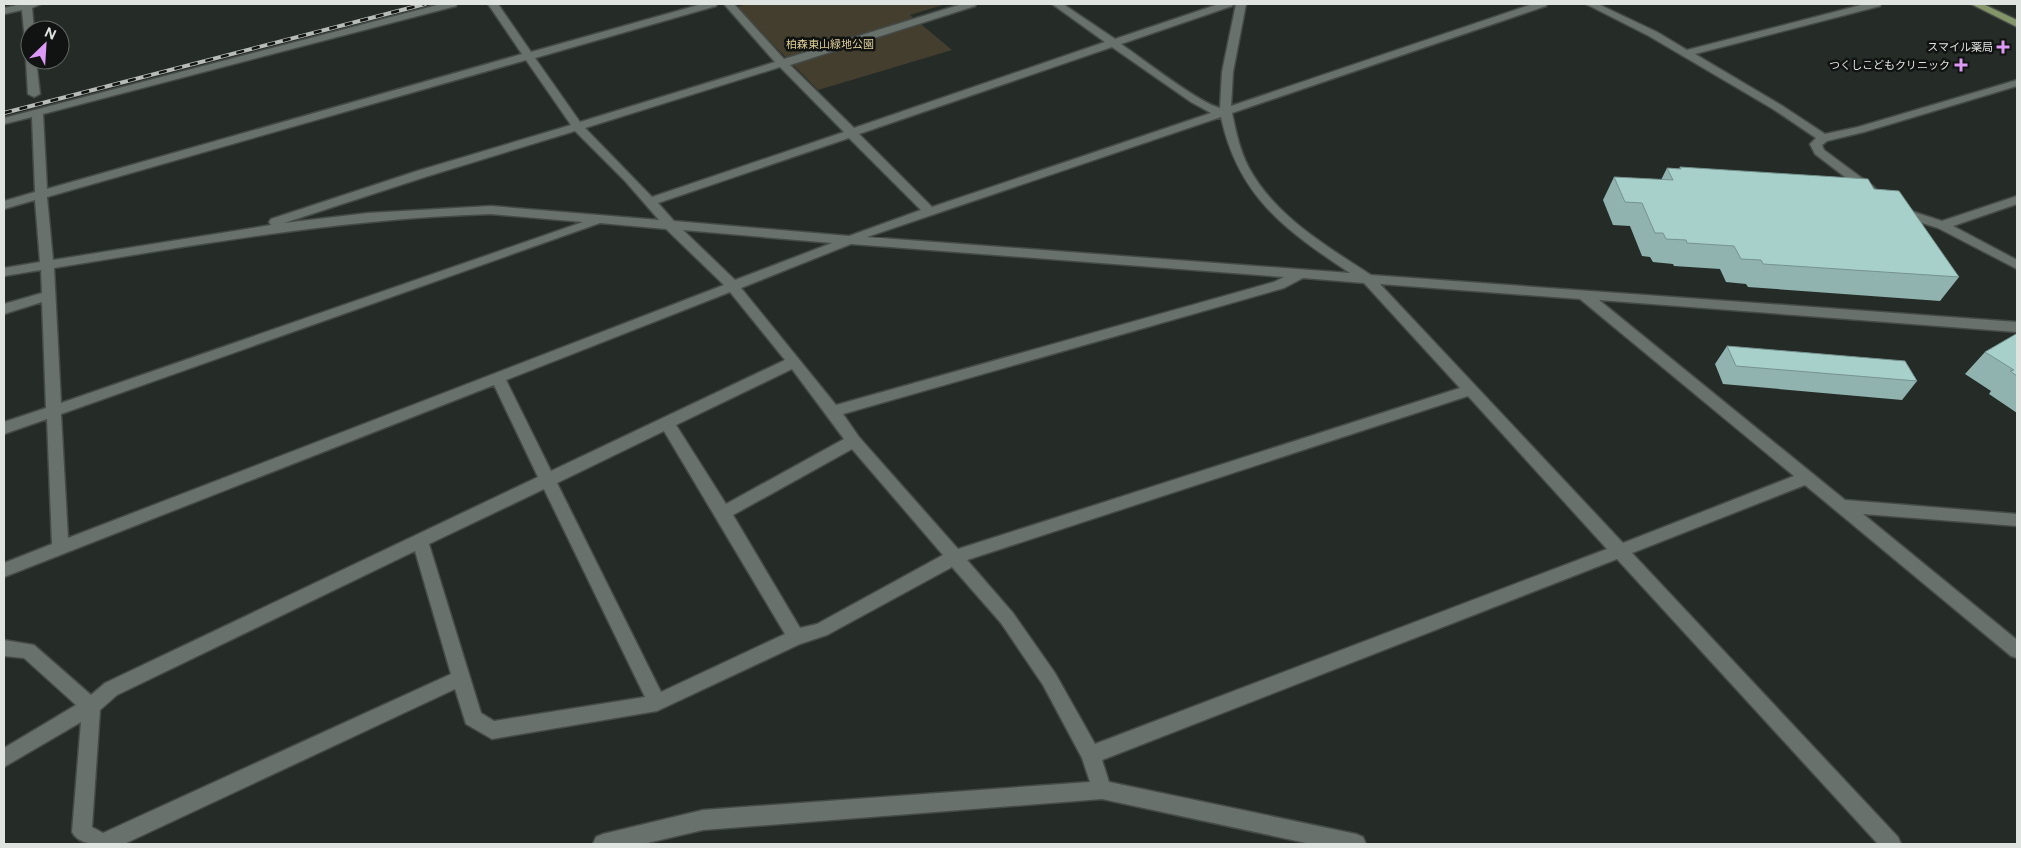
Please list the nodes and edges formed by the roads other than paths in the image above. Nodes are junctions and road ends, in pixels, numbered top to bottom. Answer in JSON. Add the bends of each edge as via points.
{"nodes":[{"id":1,"x":30,"y":4,"type":"edge"},
{"id":2,"x":452,"y":4,"type":"edge"},
{"id":3,"x":493,"y":4,"type":"edge"},
{"id":4,"x":712,"y":4,"type":"edge"},
{"id":5,"x":729,"y":4,"type":"edge"},
{"id":6,"x":970,"y":4,"type":"edge"},
{"id":7,"x":1057,"y":4,"type":"edge"},
{"id":8,"x":1228,"y":4,"type":"edge"},
{"id":9,"x":1240,"y":4,"type":"edge"},
{"id":10,"x":1542,"y":4,"type":"edge"},
{"id":11,"x":1591,"y":4,"type":"edge"},
{"id":12,"x":1876,"y":4,"type":"edge"},
{"id":13,"x":1976,"y":4,"type":"edge"},
{"id":14,"x":4,"y":11,"type":"edge"},
{"id":15,"x":30,"y":20,"type":"edge"},
{"id":16,"x":2017,"y":24,"type":"edge"},
{"id":17,"x":1112,"y":42,"type":"junction"},
{"id":18,"x":1686,"y":53,"type":"junction"},
{"id":19,"x":527,"y":56,"type":"junction"},
{"id":20,"x":782,"y":63,"type":"junction"},
{"id":21,"x":33,"y":70,"type":"edge"},
{"id":22,"x":2017,"y":83,"type":"edge"},
{"id":23,"x":34,"y":94,"type":"dead end"},
{"id":24,"x":37,"y":112,"type":"junction"},
{"id":25,"x":1226,"y":112,"type":"junction"},
{"id":26,"x":4,"y":121,"type":"edge"},
{"id":27,"x":577,"y":126,"type":"junction"},
{"id":28,"x":850,"y":132,"type":"junction"},
{"id":29,"x":1824,"y":138,"type":"junction"},
{"id":30,"x":41,"y":195,"type":"junction"},
{"id":31,"x":2017,"y":200,"type":"edge"},
{"id":32,"x":650,"y":202,"type":"junction"},
{"id":33,"x":4,"y":205,"type":"edge"},
{"id":34,"x":930,"y":212,"type":"junction"},
{"id":35,"x":600,"y":219,"type":"junction"},
{"id":36,"x":670,"y":225,"type":"junction"},
{"id":37,"x":1942,"y":225,"type":"junction"},
{"id":38,"x":241,"y":234,"type":"junction"},
{"id":39,"x":850,"y":239,"type":"junction"},
{"id":40,"x":47,"y":266,"type":"junction"},
{"id":41,"x":2017,"y":266,"type":"edge"},
{"id":42,"x":4,"y":272,"type":"edge"},
{"id":43,"x":1302,"y":273,"type":"junction"},
{"id":44,"x":1368,"y":279,"type":"junction"},
{"id":45,"x":732,"y":285,"type":"junction"},
{"id":46,"x":49,"y":295,"type":"junction"},
{"id":47,"x":1584,"y":295,"type":"junction"},
{"id":48,"x":4,"y":309,"type":"edge"},
{"id":49,"x":2017,"y":327,"type":"edge"},
{"id":50,"x":794,"y":362,"type":"junction"},
{"id":51,"x":497,"y":377,"type":"junction"},
{"id":52,"x":1471,"y":390,"type":"junction"},
{"id":53,"x":52,"y":411,"type":"junction"},
{"id":54,"x":834,"y":411,"type":"junction"},
{"id":55,"x":667,"y":423,"type":"junction"},
{"id":56,"x":4,"y":428,"type":"edge"},
{"id":57,"x":854,"y":441,"type":"junction"},
{"id":58,"x":1806,"y":478,"type":"junction"},
{"id":59,"x":548,"y":479,"type":"junction"},
{"id":60,"x":1840,"y":506,"type":"junction"},
{"id":61,"x":723,"y":513,"type":"junction"},
{"id":62,"x":2017,"y":520,"type":"edge"},
{"id":63,"x":420,"y":541,"type":"junction"},
{"id":64,"x":60,"y":548,"type":"junction"},
{"id":65,"x":1619,"y":551,"type":"junction"},
{"id":66,"x":955,"y":558,"type":"junction"},
{"id":67,"x":4,"y":570,"type":"edge"},
{"id":68,"x":796,"y":637,"type":"junction"},
{"id":69,"x":4,"y":648,"type":"edge"},
{"id":70,"x":2017,"y":650,"type":"edge"},
{"id":71,"x":462,"y":677,"type":"junction"},
{"id":72,"x":657,"y":703,"type":"junction"},
{"id":73,"x":91,"y":706,"type":"junction"},
{"id":74,"x":1091,"y":755,"type":"junction"},
{"id":75,"x":4,"y":758,"type":"edge"},
{"id":76,"x":1102,"y":790,"type":"junction"},
{"id":77,"x":102,"y":844,"type":"edge"},
{"id":78,"x":603,"y":844,"type":"edge"},
{"id":79,"x":1356,"y":844,"type":"edge"},
{"id":80,"x":1891,"y":844,"type":"edge"}],
"edges":[{"from":1,"to":14,"type":"street"},
{"from":1,"to":15,"type":"street"},
{"from":2,"to":24,"type":"street"},
{"from":3,"to":19,"type":"street"},
{"from":4,"to":19,"type":"street"},
{"from":5,"to":20,"type":"street"},
{"from":6,"to":20,"type":"street"},
{"from":7,"to":17,"type":"street"},
{"from":8,"to":17,"type":"street"},
{"from":9,"to":25,"type":"street","via":[[1226,82]]},
{"from":10,"to":25,"type":"street"},
{"from":11,"to":18,"type":"street"},
{"from":12,"to":18,"type":"street"},
{"from":13,"to":16,"type":"main road"},
{"from":17,"to":25,"type":"street","via":[[1210,109]]},
{"from":17,"to":28,"type":"street"},
{"from":18,"to":29,"type":"street"},
{"from":19,"to":27,"type":"street"},
{"from":19,"to":30,"type":"street"},
{"from":20,"to":27,"type":"street"},
{"from":20,"to":28,"type":"street"},
{"from":21,"to":23,"type":"street"},
{"from":22,"to":29,"type":"street"},
{"from":24,"to":26,"type":"street"},
{"from":24,"to":30,"type":"street"},
{"from":25,"to":34,"type":"street"},
{"from":25,"to":44,"type":"street","via":[[1234,150],[1258,192],[1282,218]]},
{"from":27,"to":32,"type":"street"},
{"from":27,"to":38,"type":"street"},
{"from":28,"to":32,"type":"street"},
{"from":28,"to":34,"type":"street"},
{"from":29,"to":37,"type":"street","via":[[1816,144],[1819,152],[1910,215]]},
{"from":30,"to":33,"type":"street"},
{"from":30,"to":40,"type":"street"},
{"from":31,"to":37,"type":"street"},
{"from":32,"to":36,"type":"street"},
{"from":34,"to":39,"type":"street"},
{"from":35,"to":36,"type":"street"},
{"from":35,"to":38,"type":"street","via":[[491,210],[442,211]]},
{"from":35,"to":53,"type":"street"},
{"from":36,"to":39,"type":"street"},
{"from":36,"to":45,"type":"street"},
{"from":37,"to":41,"type":"street"},
{"from":38,"to":40,"type":"street"},
{"from":39,"to":43,"type":"street"},
{"from":39,"to":45,"type":"street"},
{"from":40,"to":42,"type":"street"},
{"from":40,"to":46,"type":"street"},
{"from":43,"to":44,"type":"street"},
{"from":43,"to":54,"type":"street","via":[[1279,285]]},
{"from":44,"to":47,"type":"street"},
{"from":44,"to":52,"type":"street"},
{"from":45,"to":50,"type":"street"},
{"from":45,"to":51,"type":"street"},
{"from":46,"to":48,"type":"street"},
{"from":46,"to":53,"type":"street"},
{"from":47,"to":49,"type":"street"},
{"from":47,"to":58,"type":"street"},
{"from":50,"to":54,"type":"street"},
{"from":50,"to":55,"type":"street"},
{"from":51,"to":59,"type":"street"},
{"from":51,"to":64,"type":"street"},
{"from":52,"to":65,"type":"street"},
{"from":52,"to":66,"type":"street"},
{"from":53,"to":56,"type":"street"},
{"from":53,"to":64,"type":"street"},
{"from":54,"to":57,"type":"street"},
{"from":55,"to":59,"type":"street"},
{"from":55,"to":61,"type":"street"},
{"from":57,"to":61,"type":"street"},
{"from":57,"to":66,"type":"street"},
{"from":58,"to":60,"type":"street"},
{"from":58,"to":65,"type":"street"},
{"from":59,"to":63,"type":"street"},
{"from":59,"to":72,"type":"street"},
{"from":60,"to":62,"type":"street"},
{"from":60,"to":70,"type":"street"},
{"from":61,"to":68,"type":"street"},
{"from":63,"to":71,"type":"street"},
{"from":63,"to":73,"type":"street","via":[[111,690]]},
{"from":64,"to":67,"type":"street"},
{"from":65,"to":74,"type":"street"},
{"from":65,"to":80,"type":"street"},
{"from":66,"to":68,"type":"street","via":[[821,630]]},
{"from":66,"to":74,"type":"street","via":[[1007,618],[1049,679]]},
{"from":68,"to":72,"type":"street"},
{"from":69,"to":73,"type":"street","via":[[28,651]]},
{"from":71,"to":72,"type":"street","via":[[473,718],[492,730]]},
{"from":71,"to":77,"type":"street"},
{"from":73,"to":75,"type":"street"},
{"from":73,"to":77,"type":"street","via":[[82,832]]},
{"from":74,"to":76,"type":"street"},
{"from":76,"to":78,"type":"street","via":[[703,820]]},
{"from":76,"to":79,"type":"street"}]}
